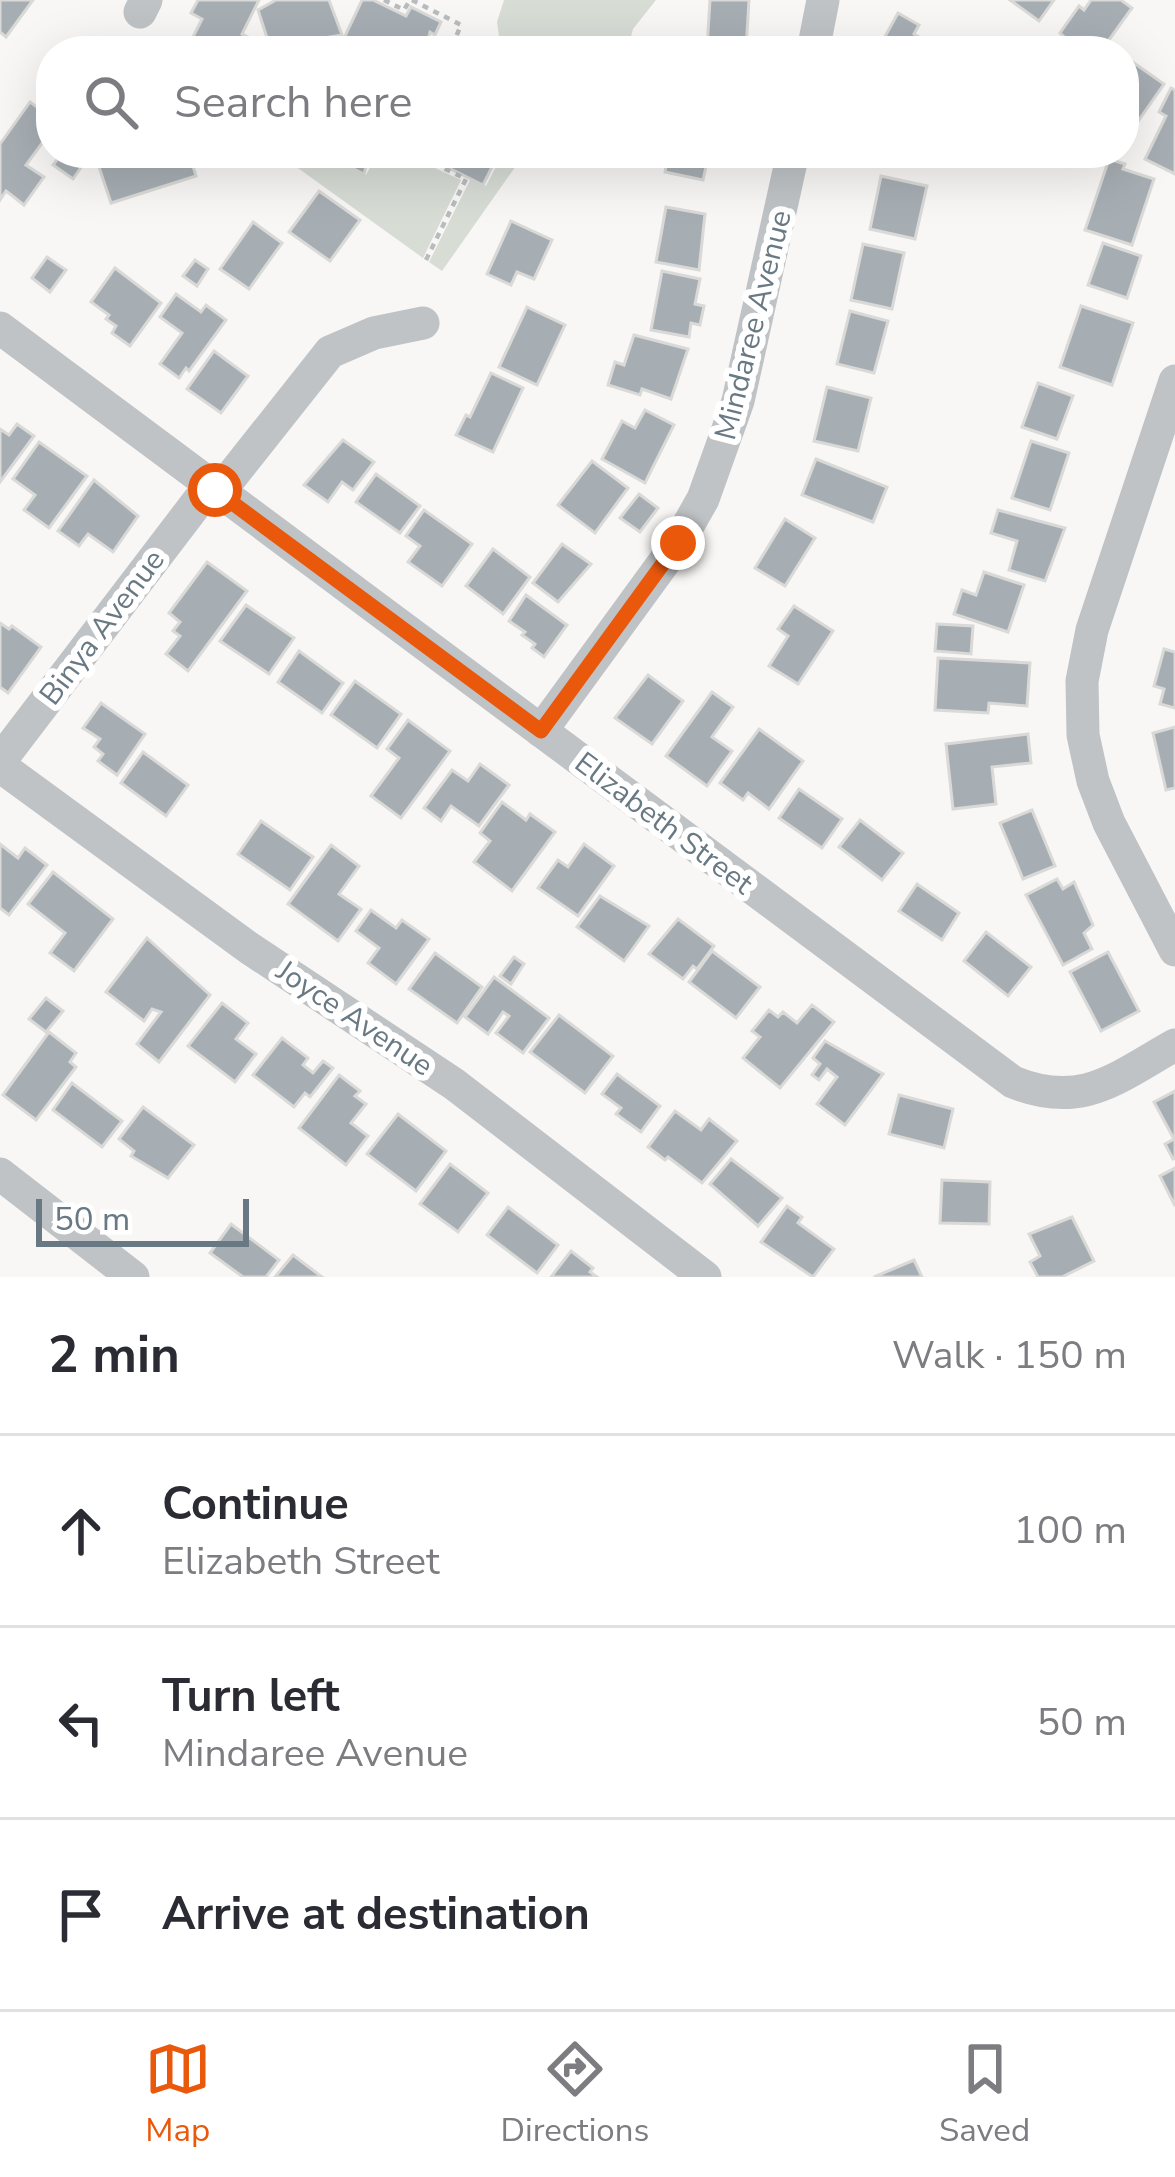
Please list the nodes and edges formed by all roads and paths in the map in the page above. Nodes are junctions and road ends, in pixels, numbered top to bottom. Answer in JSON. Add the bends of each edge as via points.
{"nodes":[{"id":1,"x":384,"y":0,"type":"edge"},
{"id":2,"x":411,"y":0,"type":"edge"},
{"id":3,"x":823,"y":0,"type":"edge"},
{"id":4,"x":457,"y":36,"type":"edge"},
{"id":5,"x":816,"y":36,"type":"edge"},
{"id":6,"x":443,"y":168,"type":"edge"},
{"id":7,"x":790,"y":168,"type":"edge"},
{"id":8,"x":426,"y":260,"type":"dead end"},
{"id":9,"x":423,"y":323,"type":"dead end"},
{"id":10,"x":0,"y":328,"type":"edge"},
{"id":11,"x":1175,"y":381,"type":"edge"},
{"id":12,"x":215,"y":490,"type":"junction"},
{"id":13,"x":541,"y":731,"type":"junction"},
{"id":14,"x":0,"y":764,"type":"edge"},
{"id":15,"x":1175,"y":950,"type":"edge"},
{"id":16,"x":1175,"y":1046,"type":"edge"},
{"id":17,"x":0,"y":1174,"type":"edge"},
{"id":18,"x":134,"y":1277,"type":"edge"},
{"id":19,"x":705,"y":1277,"type":"edge"}],
"edges":[{"from":1,"to":2,"type":"path","via":[[404,10]]},
{"from":2,"to":4,"type":"path","via":[[461,26]]},
{"from":3,"to":5,"type":"street"},
{"from":6,"to":8,"type":"path","via":[[466,179]]},
{"from":7,"to":13,"type":"street","name":"Mindaree Avenue","via":[[738,401],[703,499]]},
{"from":9,"to":12,"type":"street","name":"Binya Avenue","via":[[330,352]]},
{"from":10,"to":12,"type":"street","name":"Elizabeth Street"},
{"from":11,"to":15,"type":"street","via":[[1082,681],[1093,781]]},
{"from":12,"to":13,"type":"street","name":"Elizabeth Street"},
{"from":12,"to":14,"type":"street","name":"Binya Avenue","via":[[199,500]]},
{"from":13,"to":16,"type":"street","name":"Elizabeth Street","via":[[1013,1082],[1072,1095]]},
{"from":14,"to":19,"type":"street","name":"Joyce Avenue","via":[[249,948],[454,1084]]},
{"from":17,"to":18,"type":"street"}]}
